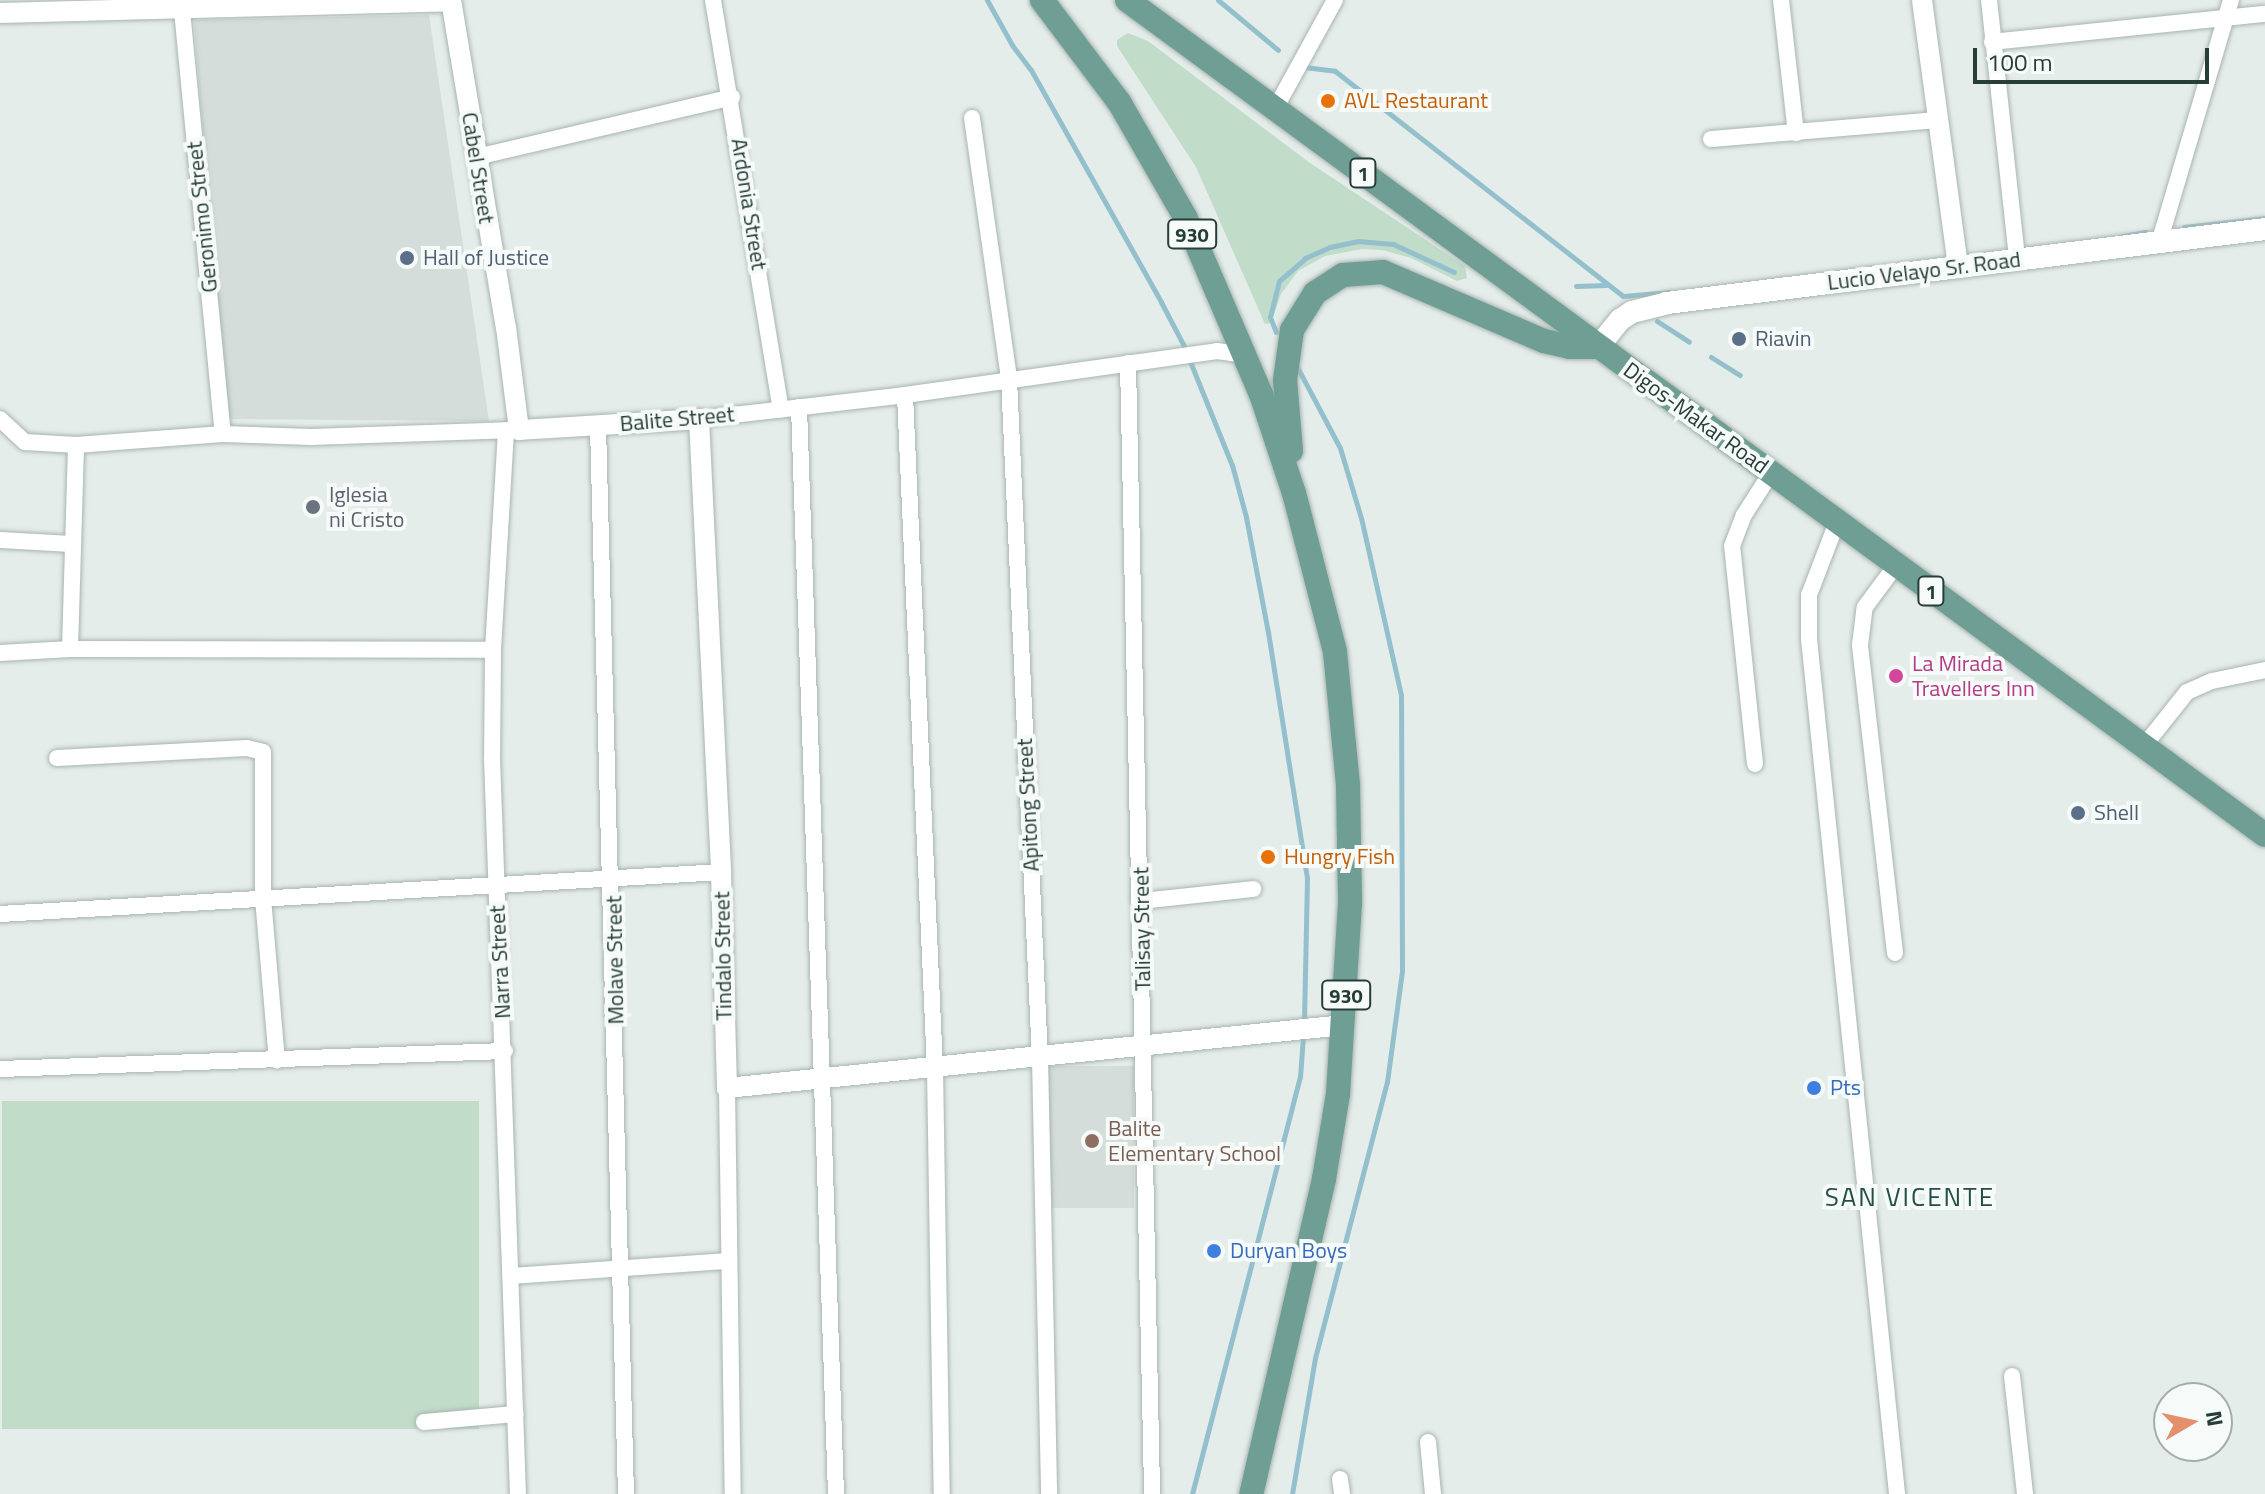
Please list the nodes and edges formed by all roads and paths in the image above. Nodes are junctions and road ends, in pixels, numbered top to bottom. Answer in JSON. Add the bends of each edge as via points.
{"nodes":[{"id":1,"x":713,"y":0,"type":"edge"},
{"id":2,"x":1042,"y":0,"type":"edge"},
{"id":3,"x":1335,"y":0,"type":"edge"},
{"id":4,"x":1781,"y":0,"type":"edge"},
{"id":5,"x":1922,"y":0,"type":"edge"},
{"id":6,"x":1989,"y":0,"type":"edge"},
{"id":7,"x":451,"y":1,"type":"edge"},
{"id":8,"x":181,"y":4,"type":"edge"},
{"id":9,"x":1141,"y":4,"type":"edge"},
{"id":10,"x":2229,"y":8,"type":"edge"},
{"id":11,"x":0,"y":13,"type":"edge"},
{"id":12,"x":2265,"y":14,"type":"edge"},
{"id":13,"x":1992,"y":42,"type":"junction"},
{"id":14,"x":732,"y":97,"type":"junction"},
{"id":15,"x":1275,"y":109,"type":"junction"},
{"id":16,"x":972,"y":118,"type":"dead end"},
{"id":17,"x":1938,"y":120,"type":"junction"},
{"id":18,"x":1796,"y":133,"type":"junction"},
{"id":19,"x":1711,"y":139,"type":"dead end"},
{"id":20,"x":477,"y":157,"type":"junction"},
{"id":21,"x":2265,"y":229,"type":"edge"},
{"id":22,"x":2159,"y":243,"type":"junction"},
{"id":23,"x":2017,"y":259,"type":"junction"},
{"id":24,"x":1958,"y":266,"type":"junction"},
{"id":25,"x":1598,"y":347,"type":"junction"},
{"id":26,"x":1245,"y":355,"type":"junction"},
{"id":27,"x":1128,"y":363,"type":"junction"},
{"id":28,"x":1009,"y":379,"type":"junction"},
{"id":29,"x":905,"y":395,"type":"junction"},
{"id":30,"x":799,"y":407,"type":"junction"},
{"id":31,"x":781,"y":409,"type":"junction"},
{"id":32,"x":0,"y":419,"type":"edge"},
{"id":33,"x":699,"y":419,"type":"junction"},
{"id":34,"x":598,"y":426,"type":"junction"},
{"id":35,"x":512,"y":430,"type":"junction"},
{"id":36,"x":223,"y":434,"type":"junction"},
{"id":37,"x":76,"y":445,"type":"junction"},
{"id":38,"x":1771,"y":473,"type":"junction"},
{"id":39,"x":1294,"y":493,"type":"junction"},
{"id":40,"x":1837,"y":522,"type":"junction"},
{"id":41,"x":0,"y":540,"type":"edge"},
{"id":42,"x":72,"y":544,"type":"junction"},
{"id":43,"x":1896,"y":565,"type":"junction"},
{"id":44,"x":70,"y":649,"type":"junction"},
{"id":45,"x":493,"y":650,"type":"junction"},
{"id":46,"x":0,"y":653,"type":"edge"},
{"id":47,"x":2265,"y":670,"type":"edge"},
{"id":48,"x":2144,"y":746,"type":"junction"},
{"id":49,"x":57,"y":758,"type":"dead end"},
{"id":50,"x":1755,"y":764,"type":"dead end"},
{"id":51,"x":2265,"y":835,"type":"edge"},
{"id":52,"x":721,"y":872,"type":"junction"},
{"id":53,"x":613,"y":879,"type":"junction"},
{"id":54,"x":496,"y":885,"type":"junction"},
{"id":55,"x":1253,"y":889,"type":"dead end"},
{"id":56,"x":263,"y":898,"type":"junction"},
{"id":57,"x":1141,"y":901,"type":"junction"},
{"id":58,"x":0,"y":914,"type":"edge"},
{"id":59,"x":1895,"y":953,"type":"dead end"},
{"id":60,"x":1344,"y":1025,"type":"junction"},
{"id":61,"x":1145,"y":1048,"type":"junction"},
{"id":62,"x":505,"y":1051,"type":"junction"},
{"id":63,"x":1040,"y":1058,"type":"junction"},
{"id":64,"x":277,"y":1060,"type":"junction"},
{"id":65,"x":935,"y":1068,"type":"junction"},
{"id":66,"x":0,"y":1069,"type":"edge"},
{"id":67,"x":822,"y":1079,"type":"junction"},
{"id":68,"x":727,"y":1088,"type":"junction"},
{"id":69,"x":727,"y":1261,"type":"junction"},
{"id":70,"x":623,"y":1268,"type":"junction"},
{"id":71,"x":512,"y":1276,"type":"junction"},
{"id":72,"x":2012,"y":1376,"type":"dead end"},
{"id":73,"x":516,"y":1414,"type":"junction"},
{"id":74,"x":424,"y":1422,"type":"dead end"},
{"id":75,"x":1428,"y":1442,"type":"dead end"},
{"id":76,"x":518,"y":1494,"type":"edge"},
{"id":77,"x":626,"y":1494,"type":"edge"},
{"id":78,"x":733,"y":1494,"type":"edge"},
{"id":79,"x":836,"y":1494,"type":"edge"},
{"id":80,"x":942,"y":1494,"type":"edge"},
{"id":81,"x":1049,"y":1494,"type":"edge"},
{"id":82,"x":1152,"y":1494,"type":"edge"},
{"id":83,"x":1251,"y":1494,"type":"edge"},
{"id":84,"x":1433,"y":1494,"type":"edge"},
{"id":85,"x":1897,"y":1494,"type":"edge"},
{"id":86,"x":2025,"y":1494,"type":"edge"}],
"edges":[{"from":1,"to":14,"type":"street","name":"Ardonia Street"},
{"from":2,"to":26,"type":"main road","number":"930","via":[[1119,102],[1166,179]]},
{"from":3,"to":15,"type":"street"},
{"from":4,"to":18,"type":"street"},
{"from":5,"to":17,"type":"street"},
{"from":6,"to":13,"type":"street"},
{"from":7,"to":8,"type":"street"},
{"from":7,"to":20,"type":"street","name":"Cabel Street"},
{"from":8,"to":11,"type":"street"},
{"from":8,"to":36,"type":"street","name":"Geronimo Street"},
{"from":9,"to":15,"type":"main road","name":"Digos-Makar Road","number":"1"},
{"from":10,"to":12,"type":"street"},
{"from":10,"to":13,"type":"street"},
{"from":10,"to":22,"type":"street"},
{"from":13,"to":23,"type":"street"},
{"from":14,"to":20,"type":"street"},
{"from":14,"to":31,"type":"street","name":"Ardonia Street"},
{"from":15,"to":25,"type":"main road","name":"Digos-Makar Road","number":"1"},
{"from":16,"to":28,"type":"street","name":"Apitong Street"},
{"from":17,"to":18,"type":"street"},
{"from":17,"to":24,"type":"street"},
{"from":18,"to":19,"type":"street"},
{"from":20,"to":35,"type":"street","name":"Cabel Street","via":[[506,327]]},
{"from":21,"to":22,"type":"main road","name":"Lucio Velayo Sr. Road"},
{"from":22,"to":23,"type":"main road","name":"Lucio Velayo Sr. Road"},
{"from":23,"to":24,"type":"main road","name":"Lucio Velayo Sr. Road"},
{"from":24,"to":25,"type":"main road","name":"Lucio Velayo Sr. Road","via":[[1647,307],[1620,320]]},
{"from":25,"to":38,"type":"main road","name":"Digos-Makar Road","number":"1"},
{"from":25,"to":39,"type":"main road","number":"930","via":[[1544,341],[1383,272],[1343,275],[1303,308],[1286,355]]},
{"from":26,"to":27,"type":"street","name":"Balite Street","via":[[1217,351]]},
{"from":26,"to":39,"type":"main road","number":"930"},
{"from":27,"to":28,"type":"street","name":"Balite Street"},
{"from":27,"to":57,"type":"street","name":"Talisay Street"},
{"from":28,"to":29,"type":"street","name":"Balite Street"},
{"from":28,"to":63,"type":"street","name":"Apitong Street"},
{"from":29,"to":30,"type":"street","name":"Balite Street"},
{"from":29,"to":65,"type":"street"},
{"from":30,"to":31,"type":"street","name":"Balite Street"},
{"from":30,"to":67,"type":"street"},
{"from":31,"to":33,"type":"street","name":"Balite Street"},
{"from":32,"to":37,"type":"street","name":"Balite Street","via":[[25,442]]},
{"from":33,"to":34,"type":"street","name":"Balite Street"},
{"from":33,"to":52,"type":"street","name":"Tindalo Street"},
{"from":34,"to":35,"type":"street","name":"Balite Street"},
{"from":34,"to":53,"type":"street","name":"Molave Street"},
{"from":35,"to":36,"type":"street","name":"Balite Street","via":[[311,437]]},
{"from":35,"to":45,"type":"street","name":"Narra Street"},
{"from":36,"to":37,"type":"street","name":"Balite Street"},
{"from":37,"to":42,"type":"street"},
{"from":38,"to":40,"type":"main road","name":"Digos-Makar Road","number":"1"},
{"from":38,"to":50,"type":"street","via":[[1744,515],[1732,546]]},
{"from":39,"to":60,"type":"main road","number":"930","via":[[1332,636],[1344,717],[1350,903]]},
{"from":40,"to":43,"type":"main road","name":"Digos-Makar Road","number":"1"},
{"from":40,"to":85,"type":"street","via":[[1809,595],[1809,639]]},
{"from":41,"to":42,"type":"street"},
{"from":42,"to":44,"type":"street"},
{"from":43,"to":48,"type":"main road","name":"Digos-Makar Road","number":"1"},
{"from":43,"to":59,"type":"street","via":[[1865,607],[1860,645]]},
{"from":44,"to":45,"type":"street"},
{"from":44,"to":46,"type":"street"},
{"from":45,"to":54,"type":"street","name":"Narra Street"},
{"from":47,"to":48,"type":"street","via":[[2187,692]]},
{"from":48,"to":51,"type":"main road","name":"Digos-Makar Road","number":"1"},
{"from":49,"to":56,"type":"street","via":[[247,748],[263,752]]},
{"from":52,"to":53,"type":"street"},
{"from":52,"to":68,"type":"street","name":"Tindalo Street"},
{"from":53,"to":54,"type":"street"},
{"from":53,"to":70,"type":"street","name":"Molave Street"},
{"from":54,"to":56,"type":"street"},
{"from":54,"to":62,"type":"street","name":"Narra Street"},
{"from":55,"to":57,"type":"street"},
{"from":56,"to":58,"type":"street"},
{"from":56,"to":64,"type":"street"},
{"from":57,"to":61,"type":"street","name":"Talisay Street"},
{"from":60,"to":61,"type":"street"},
{"from":60,"to":83,"type":"main road","number":"930","via":[[1324,1179]]},
{"from":61,"to":63,"type":"street"},
{"from":61,"to":82,"type":"street","name":"Talisay Street"},
{"from":62,"to":64,"type":"street"},
{"from":62,"to":71,"type":"street","name":"Narra Street"},
{"from":63,"to":65,"type":"street"},
{"from":63,"to":81,"type":"street","name":"Apitong Street"},
{"from":64,"to":66,"type":"street"},
{"from":65,"to":67,"type":"street"},
{"from":65,"to":80,"type":"street"},
{"from":67,"to":68,"type":"street"},
{"from":67,"to":79,"type":"street"},
{"from":68,"to":69,"type":"street","name":"Tindalo Street"},
{"from":69,"to":70,"type":"street"},
{"from":69,"to":78,"type":"street","name":"Tindalo Street"},
{"from":70,"to":71,"type":"street"},
{"from":70,"to":77,"type":"street","name":"Molave Street"},
{"from":71,"to":73,"type":"street","name":"Narra Street"},
{"from":72,"to":86,"type":"street"},
{"from":73,"to":74,"type":"street"},
{"from":73,"to":76,"type":"street","name":"Narra Street"},
{"from":75,"to":84,"type":"street"}]}
